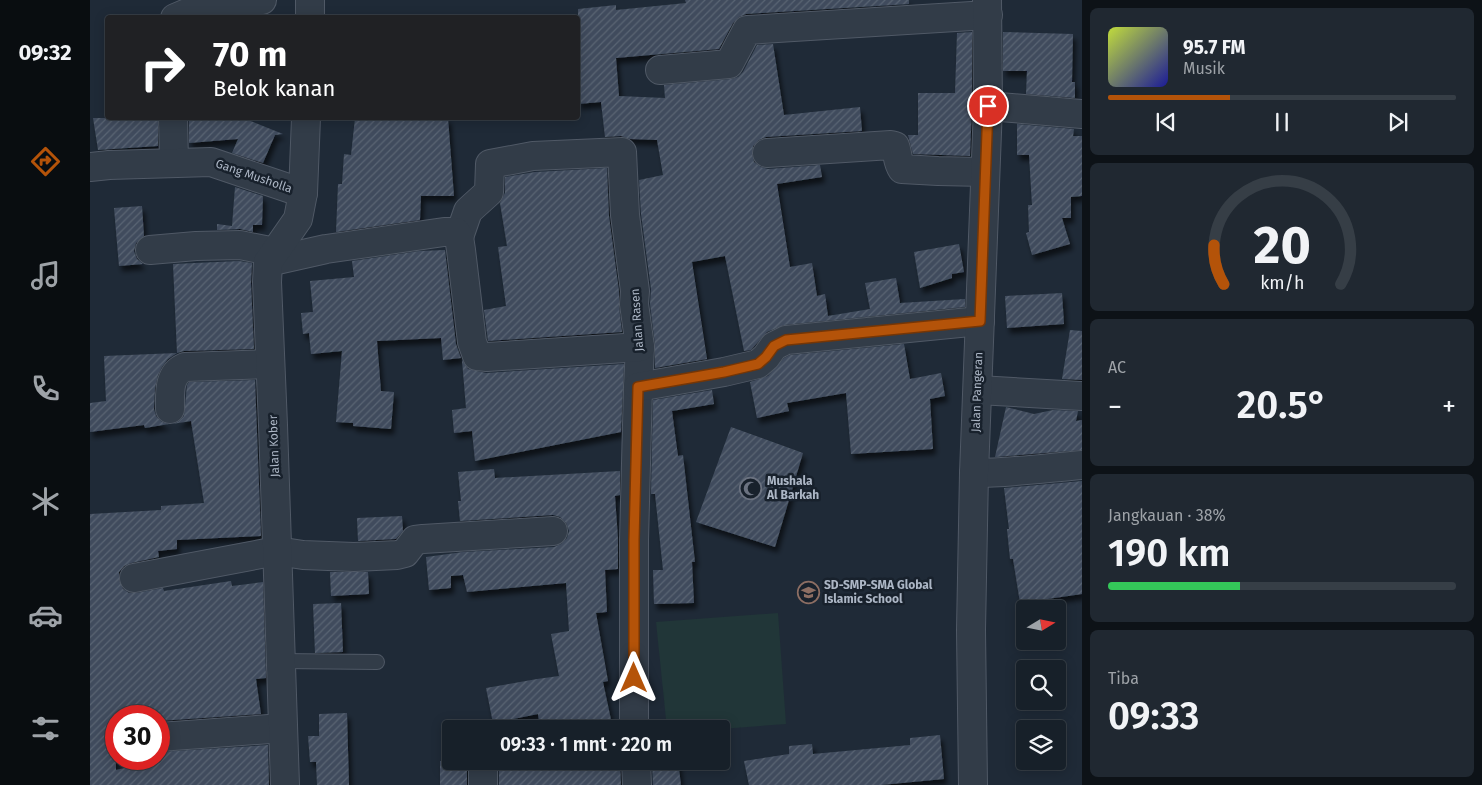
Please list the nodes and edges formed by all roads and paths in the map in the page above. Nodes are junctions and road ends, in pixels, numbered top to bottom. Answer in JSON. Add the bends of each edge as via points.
{"nodes":[{"id":1,"x":172,"y":0,"type":"edge"},
{"id":2,"x":262,"y":0,"type":"edge"},
{"id":3,"x":310,"y":0,"type":"edge"},
{"id":4,"x":988,"y":8,"type":"edge"},
{"id":5,"x":174,"y":15,"type":"edge"},
{"id":6,"x":182,"y":15,"type":"edge"},
{"id":7,"x":310,"y":15,"type":"edge"},
{"id":8,"x":660,"y":70,"type":"dead end"},
{"id":9,"x":988,"y":106,"type":"junction"},
{"id":10,"x":1082,"y":114,"type":"edge"},
{"id":11,"x":173,"y":120,"type":"edge"},
{"id":12,"x":306,"y":120,"type":"edge"},
{"id":13,"x":767,"y":153,"type":"dead end"},
{"id":14,"x":174,"y":162,"type":"junction"},
{"id":15,"x":90,"y":167,"type":"edge"},
{"id":16,"x":985,"y":172,"type":"junction"},
{"id":17,"x":303,"y":193,"type":"junction"},
{"id":18,"x":459,"y":237,"type":"junction"},
{"id":19,"x":150,"y":250,"type":"dead end"},
{"id":20,"x":272,"y":257,"type":"junction"},
{"id":21,"x":980,"y":321,"type":"junction"},
{"id":22,"x":640,"y":347,"type":"junction"},
{"id":23,"x":270,"y":364,"type":"junction"},
{"id":24,"x":638,"y":387,"type":"junction"},
{"id":25,"x":978,"y":390,"type":"junction"},
{"id":26,"x":1082,"y":396,"type":"edge"},
{"id":27,"x":170,"y":410,"type":"dead end"},
{"id":28,"x":1082,"y":465,"type":"edge"},
{"id":29,"x":974,"y":473,"type":"junction"},
{"id":30,"x":553,"y":531,"type":"dead end"},
{"id":31,"x":277,"y":551,"type":"junction"},
{"id":32,"x":134,"y":578,"type":"dead end"},
{"id":33,"x":280,"y":661,"type":"junction"},
{"id":34,"x":376,"y":662,"type":"dead end"},
{"id":35,"x":634,"y":720,"type":"edge"},
{"id":36,"x":283,"y":728,"type":"junction"},
{"id":37,"x":170,"y":736,"type":"edge"},
{"id":38,"x":483,"y":770,"type":"edge"},
{"id":39,"x":636,"y":770,"type":"edge"},
{"id":40,"x":285,"y":785,"type":"edge"},
{"id":41,"x":483,"y":785,"type":"edge"},
{"id":42,"x":637,"y":785,"type":"edge"},
{"id":43,"x":973,"y":785,"type":"edge"}],
"edges":[{"from":1,"to":5,"type":"street"},
{"from":2,"to":6,"type":"street"},
{"from":3,"to":7,"type":"street"},
{"from":4,"to":8,"type":"street","via":[[747,30],[729,64]]},
{"from":4,"to":9,"type":"street","name":"Jalan Pangeran"},
{"from":9,"to":10,"type":"street"},
{"from":9,"to":16,"type":"street","name":"Jalan Pangeran"},
{"from":11,"to":14,"type":"street"},
{"from":12,"to":17,"type":"street"},
{"from":13,"to":16,"type":"street","via":[[891,145],[897,151],[902,168]]},
{"from":14,"to":15,"type":"street","name":"Gang Musholla"},
{"from":14,"to":17,"type":"street","name":"Gang Musholla","via":[[211,162]]},
{"from":16,"to":21,"type":"street","name":"Jalan Pangeran"},
{"from":17,"to":20,"type":"street","via":[[298,219]]},
{"from":18,"to":20,"type":"street","via":[[456,232],[444,232]]},
{"from":18,"to":22,"type":"street","via":[[472,342],[477,356],[487,358]]},
{"from":18,"to":22,"type":"street","name":"Jalan Rasen","via":[[468,212],[489,192],[490,164],[533,156],[622,152],[625,215]]},
{"from":19,"to":20,"type":"street","via":[[240,246]]},
{"from":20,"to":23,"type":"street","name":"Jalan Kober","via":[[267,282]]},
{"from":21,"to":24,"type":"street","via":[[786,340],[774,346],[758,364]]},
{"from":21,"to":25,"type":"street","name":"Jalan Pangeran"},
{"from":22,"to":24,"type":"street","name":"Jalan Rasen"},
{"from":23,"to":27,"type":"street","via":[[185,367],[178,370],[170,389]]},
{"from":23,"to":31,"type":"street","name":"Jalan Kober"},
{"from":24,"to":35,"type":"street","name":"Jalan Rasen"},
{"from":25,"to":26,"type":"street"},
{"from":25,"to":29,"type":"street","name":"Jalan Pangeran"},
{"from":28,"to":29,"type":"street"},
{"from":29,"to":43,"type":"street","name":"Jalan Pangeran"},
{"from":30,"to":31,"type":"street","via":[[415,540],[405,553],[397,555],[354,557]]},
{"from":31,"to":32,"type":"street"},
{"from":31,"to":33,"type":"street","name":"Jalan Kober"},
{"from":33,"to":34,"type":"lane"},
{"from":33,"to":36,"type":"street","name":"Jalan Kober"},
{"from":36,"to":37,"type":"street"},
{"from":36,"to":40,"type":"street","name":"Jalan Kober"},
{"from":38,"to":41,"type":"street"},
{"from":39,"to":42,"type":"street"}]}
